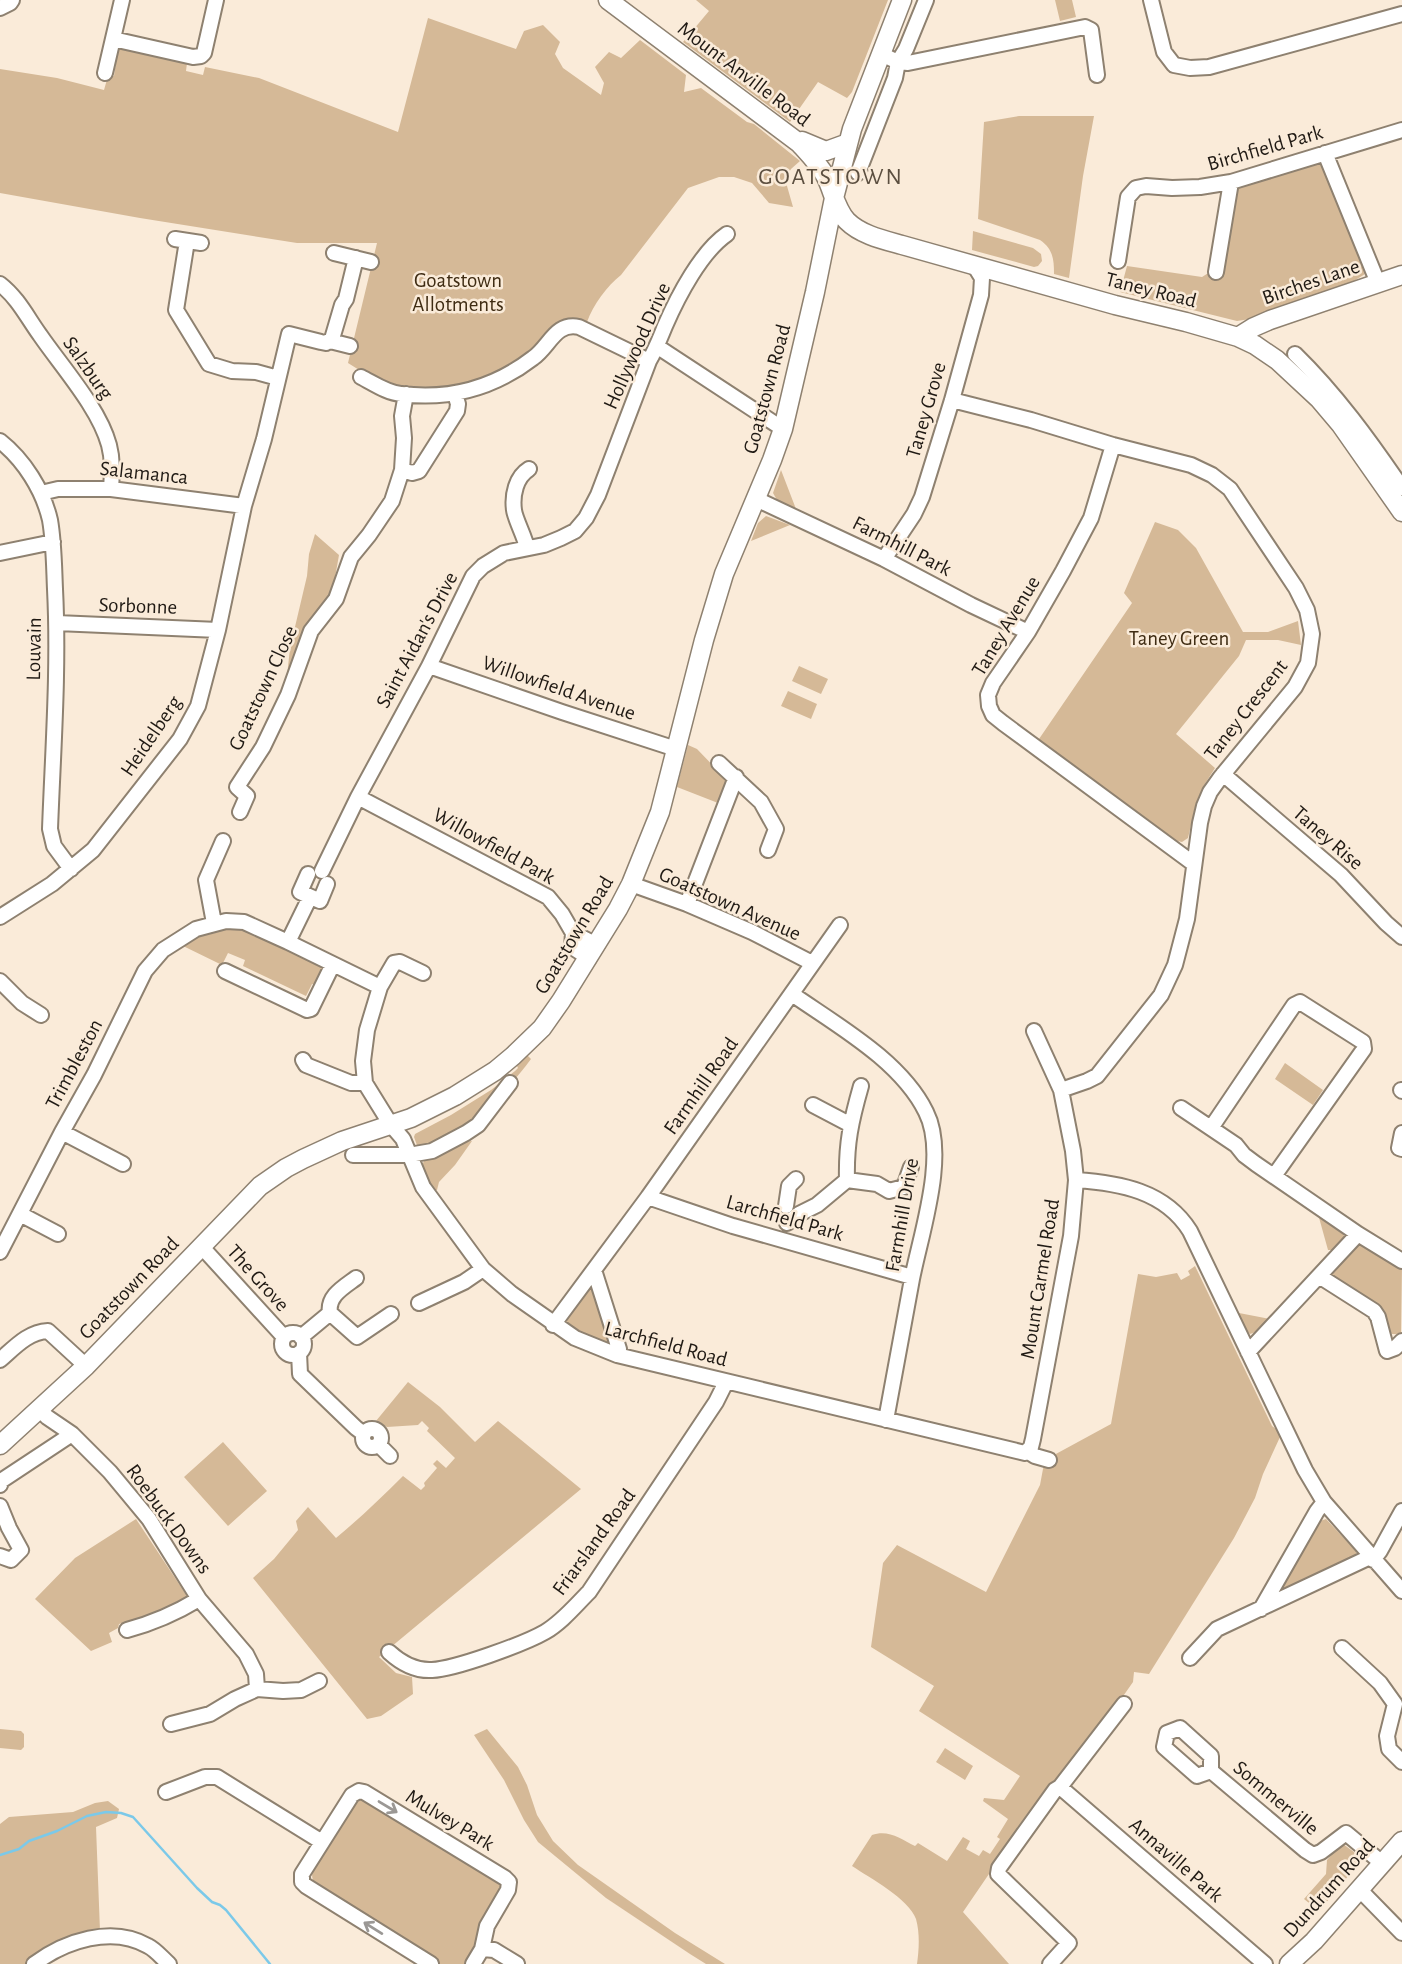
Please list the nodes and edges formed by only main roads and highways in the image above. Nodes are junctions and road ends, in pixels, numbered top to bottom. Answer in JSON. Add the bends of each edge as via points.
{"nodes":[{"id":1,"x":608,"y":0,"type":"edge"},
{"id":2,"x":902,"y":0,"type":"edge"},
{"id":3,"x":789,"y":136,"type":"junction"},
{"id":4,"x":850,"y":136,"type":"junction"},
{"id":5,"x":834,"y":198,"type":"junction"},
{"id":6,"x":882,"y":239,"type":"junction"},
{"id":7,"x":825,"y":248,"type":"junction"},
{"id":8,"x":1402,"y":275,"type":"edge"},
{"id":9,"x":1270,"y":320,"type":"junction"},
{"id":10,"x":1238,"y":337,"type":"junction"},
{"id":11,"x":1269,"y":354,"type":"junction"},
{"id":12,"x":1401,"y":501,"type":"edge"},
{"id":13,"x":0,"y":1445,"type":"edge"},
{"id":14,"x":1402,"y":1841,"type":"edge"},
{"id":15,"x":1289,"y":1964,"type":"edge"}],
"edges":[{"from":1,"to":3,"type":"main road","name":"Mount Anville Road"},
{"from":2,"to":4,"type":"main road","name":"Goatstown Road"},
{"from":3,"to":4,"type":"main road","via":[[826,151]]},
{"from":3,"to":5,"type":"main road","name":"Mount Anville Road","via":[[820,166]]},
{"from":4,"to":5,"type":"main road","name":"Goatstown Road"},
{"from":5,"to":6,"type":"main road","name":"Taney Road","via":[[846,220]]},
{"from":5,"to":7,"type":"main road","name":"Goatstown Road"},
{"from":6,"to":7,"type":"main road","via":[[846,235]]},
{"from":6,"to":10,"type":"main road","name":"Taney Road"},
{"from":7,"to":13,"type":"main road","name":"Goatstown Road","via":[[783,429],[724,574],[660,812],[631,884],[542,1028],[495,1072],[455,1096],[342,1142],[286,1168],[260,1186],[86,1366]]},
{"from":8,"to":9,"type":"main road","name":"Birches Lane"},
{"from":9,"to":10,"type":"main road","name":"Birches Lane"},
{"from":9,"to":11,"type":"main road"},
{"from":10,"to":11,"type":"main road","name":"Taney Road"},
{"from":11,"to":12,"type":"main road","name":"Taney Road","via":[[1341,425]]},
{"from":14,"to":15,"type":"main road","name":"Dundrum Road"}]}
